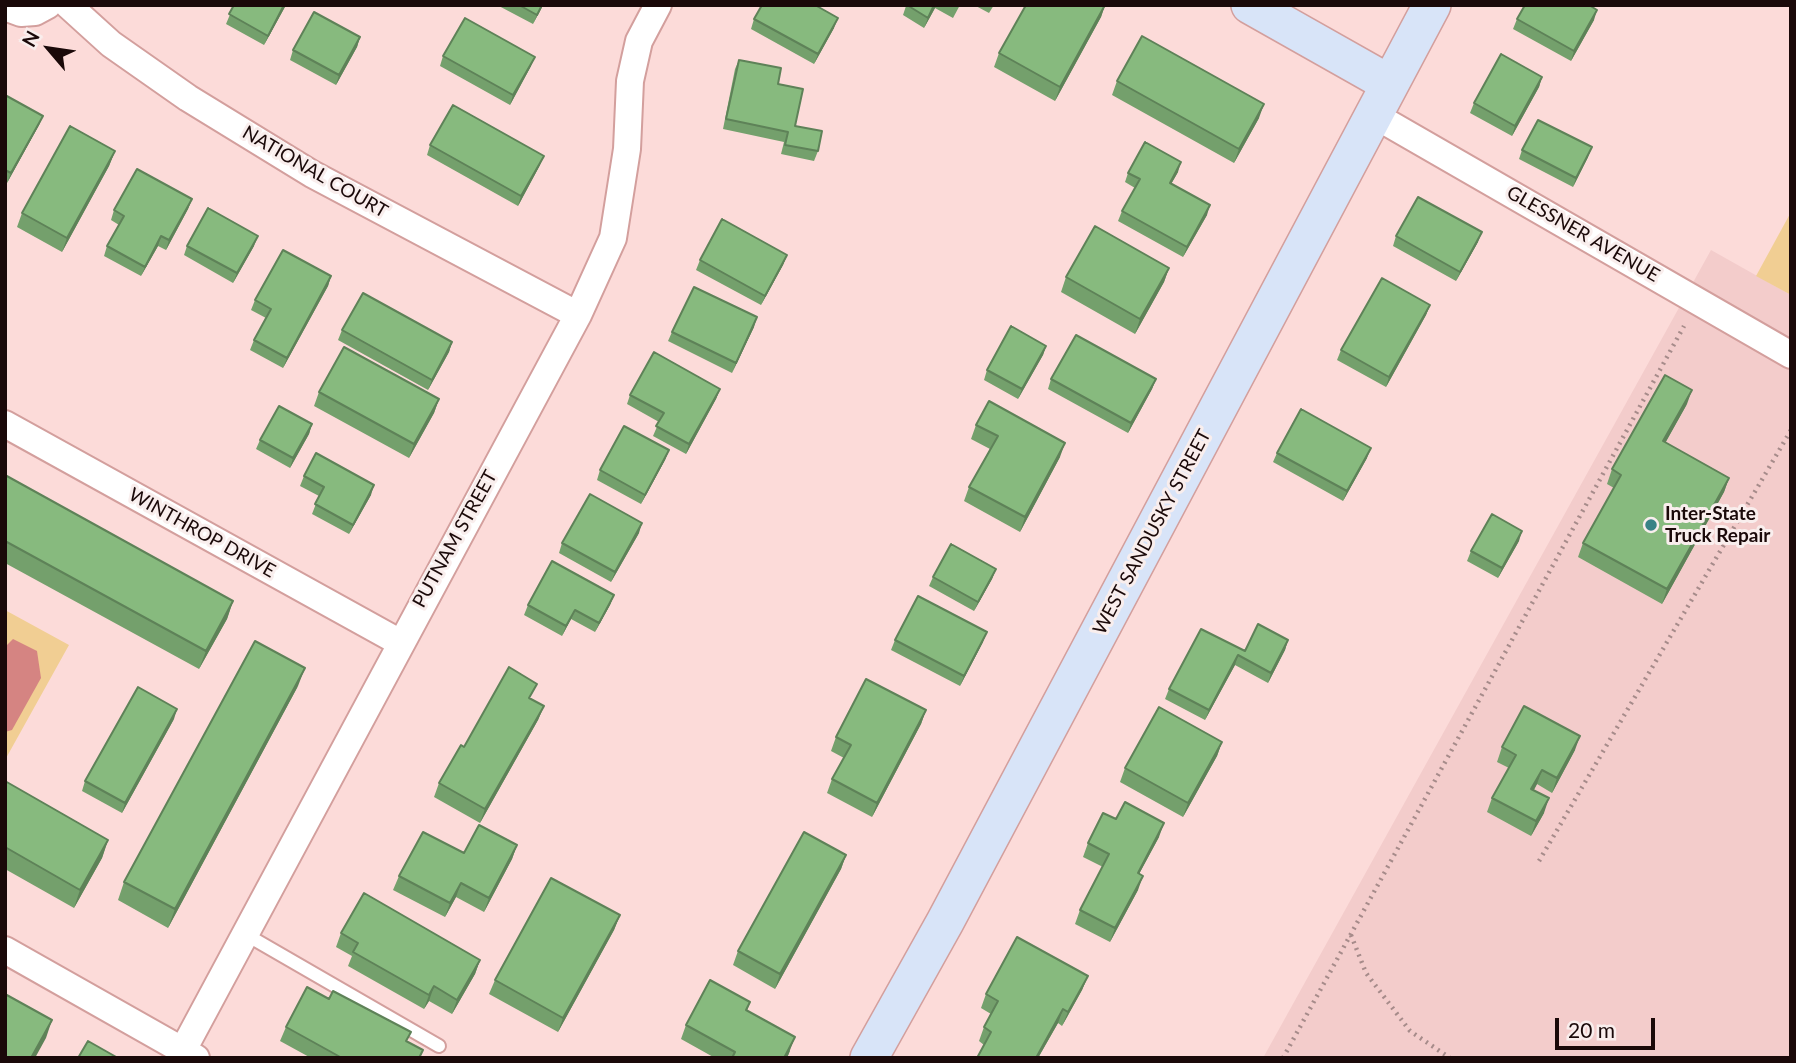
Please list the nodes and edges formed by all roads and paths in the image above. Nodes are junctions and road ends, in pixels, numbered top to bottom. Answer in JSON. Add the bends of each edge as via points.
{"nodes":[{"id":1,"x":48,"y":5,"type":"edge"},
{"id":2,"x":68,"y":5,"type":"edge"},
{"id":3,"x":658,"y":5,"type":"edge"},
{"id":4,"x":1250,"y":5,"type":"edge"},
{"id":5,"x":1432,"y":5,"type":"edge"},
{"id":6,"x":5,"y":7,"type":"edge"},
{"id":7,"x":1382,"y":99,"type":"junction"},
{"id":8,"x":1698,"y":301,"type":"junction"},
{"id":9,"x":578,"y":315,"type":"junction"},
{"id":10,"x":1791,"y":355,"type":"edge"},
{"id":11,"x":5,"y":425,"type":"edge"},
{"id":12,"x":1791,"y":430,"type":"edge"},
{"id":13,"x":399,"y":642,"type":"junction"},
{"id":14,"x":1539,"y":860,"type":"dead end"},
{"id":15,"x":245,"y":934,"type":"junction"},
{"id":16,"x":1351,"y":934,"type":"junction"},
{"id":17,"x":5,"y":950,"type":"edge"},
{"id":18,"x":439,"y":1046,"type":"dead end"},
{"id":19,"x":189,"y":1054,"type":"edge"},
{"id":20,"x":869,"y":1058,"type":"edge"},
{"id":21,"x":1283,"y":1058,"type":"edge"},
{"id":22,"x":1450,"y":1058,"type":"edge"}],
"edges":[{"from":1,"to":6,"type":"street","via":[[21,13]]},
{"from":2,"to":9,"type":"street","name":"NATIONAL COURT","via":[[111,44],[177,90],[301,167]]},
{"from":3,"to":9,"type":"street","name":"PUTNAM STREET","via":[[639,41],[631,81],[627,149],[613,237]]},
{"from":4,"to":7,"type":"street","name":"GLESSNER AVENUE"},
{"from":5,"to":7,"type":"street","name":"WEST SANDUSKY STREET"},
{"from":7,"to":8,"type":"street","name":"GLESSNER AVENUE"},
{"from":7,"to":20,"type":"street","name":"WEST SANDUSKY STREET"},
{"from":8,"to":10,"type":"street","name":"GLESSNER AVENUE"},
{"from":8,"to":16,"type":"path"},
{"from":9,"to":13,"type":"street","name":"PUTNAM STREET"},
{"from":11,"to":13,"type":"street","name":"WINTHROP DRIVE"},
{"from":12,"to":14,"type":"path"},
{"from":13,"to":15,"type":"street","name":"PUTNAM STREET"},
{"from":15,"to":18,"type":"lane"},
{"from":15,"to":19,"type":"street","name":"PUTNAM STREET"},
{"from":16,"to":21,"type":"path"},
{"from":16,"to":22,"type":"path","via":[[1366,973],[1410,1031]]},
{"from":17,"to":19,"type":"street"}]}
